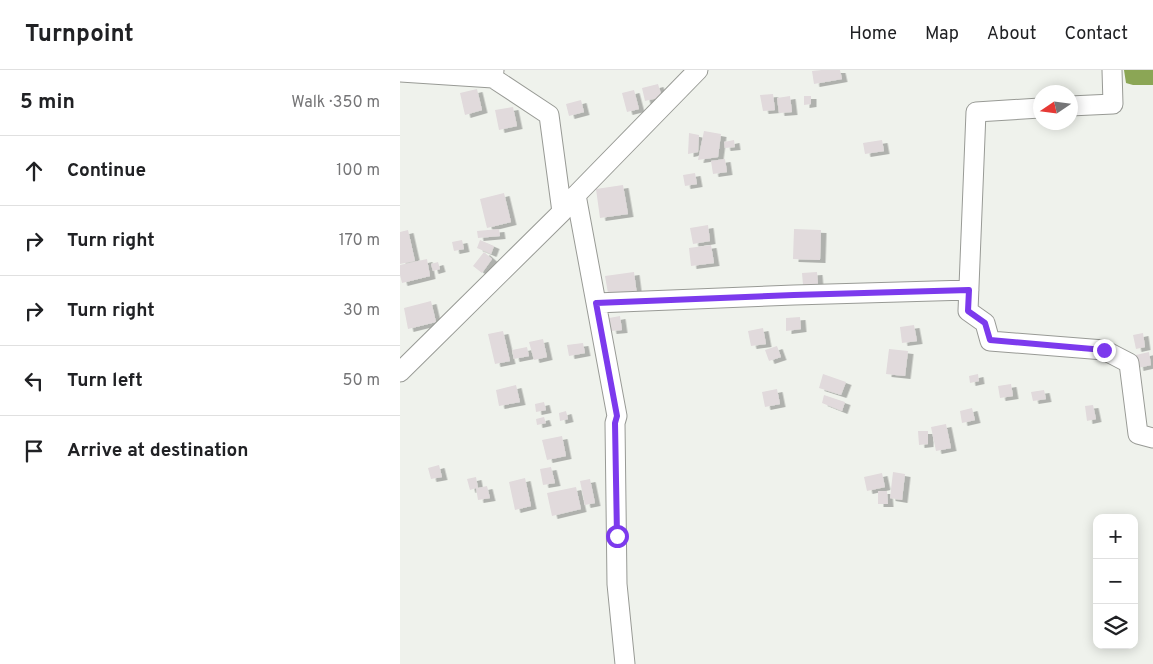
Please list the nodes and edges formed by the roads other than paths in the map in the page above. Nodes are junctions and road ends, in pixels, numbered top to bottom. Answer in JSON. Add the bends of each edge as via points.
{"nodes":[{"id":1,"x":698,"y":70,"type":"edge"},
{"id":2,"x":1112,"y":70,"type":"edge"},
{"id":3,"x":400,"y":72,"type":"edge"},
{"id":4,"x":494,"y":74,"type":"edge"},
{"id":5,"x":1078,"y":106,"type":"edge"},
{"id":6,"x":1033,"y":108,"type":"edge"},
{"id":7,"x":576,"y":195,"type":"junction"},
{"id":8,"x":562,"y":212,"type":"junction"},
{"id":9,"x":969,"y":290,"type":"junction"},
{"id":10,"x":596,"y":303,"type":"junction"},
{"id":11,"x":400,"y":372,"type":"edge"},
{"id":12,"x":1153,"y":438,"type":"edge"},
{"id":13,"x":625,"y":664,"type":"edge"}],
"edges":[{"from":1,"to":7,"type":"street"},
{"from":2,"to":5,"type":"street","via":[[1113,104]]},
{"from":3,"to":4,"type":"street"},
{"from":4,"to":8,"type":"street","via":[[549,115]]},
{"from":6,"to":9,"type":"street","via":[[976,112]]},
{"from":7,"to":8,"type":"street"},
{"from":7,"to":10,"type":"street"},
{"from":8,"to":11,"type":"street"},
{"from":9,"to":10,"type":"street"},
{"from":9,"to":12,"type":"street","via":[[968,311],[985,323],[990,340],[1104,350],[1129,363],[1138,434]]},
{"from":10,"to":13,"type":"street","via":[[617,416],[617,584]]}]}
